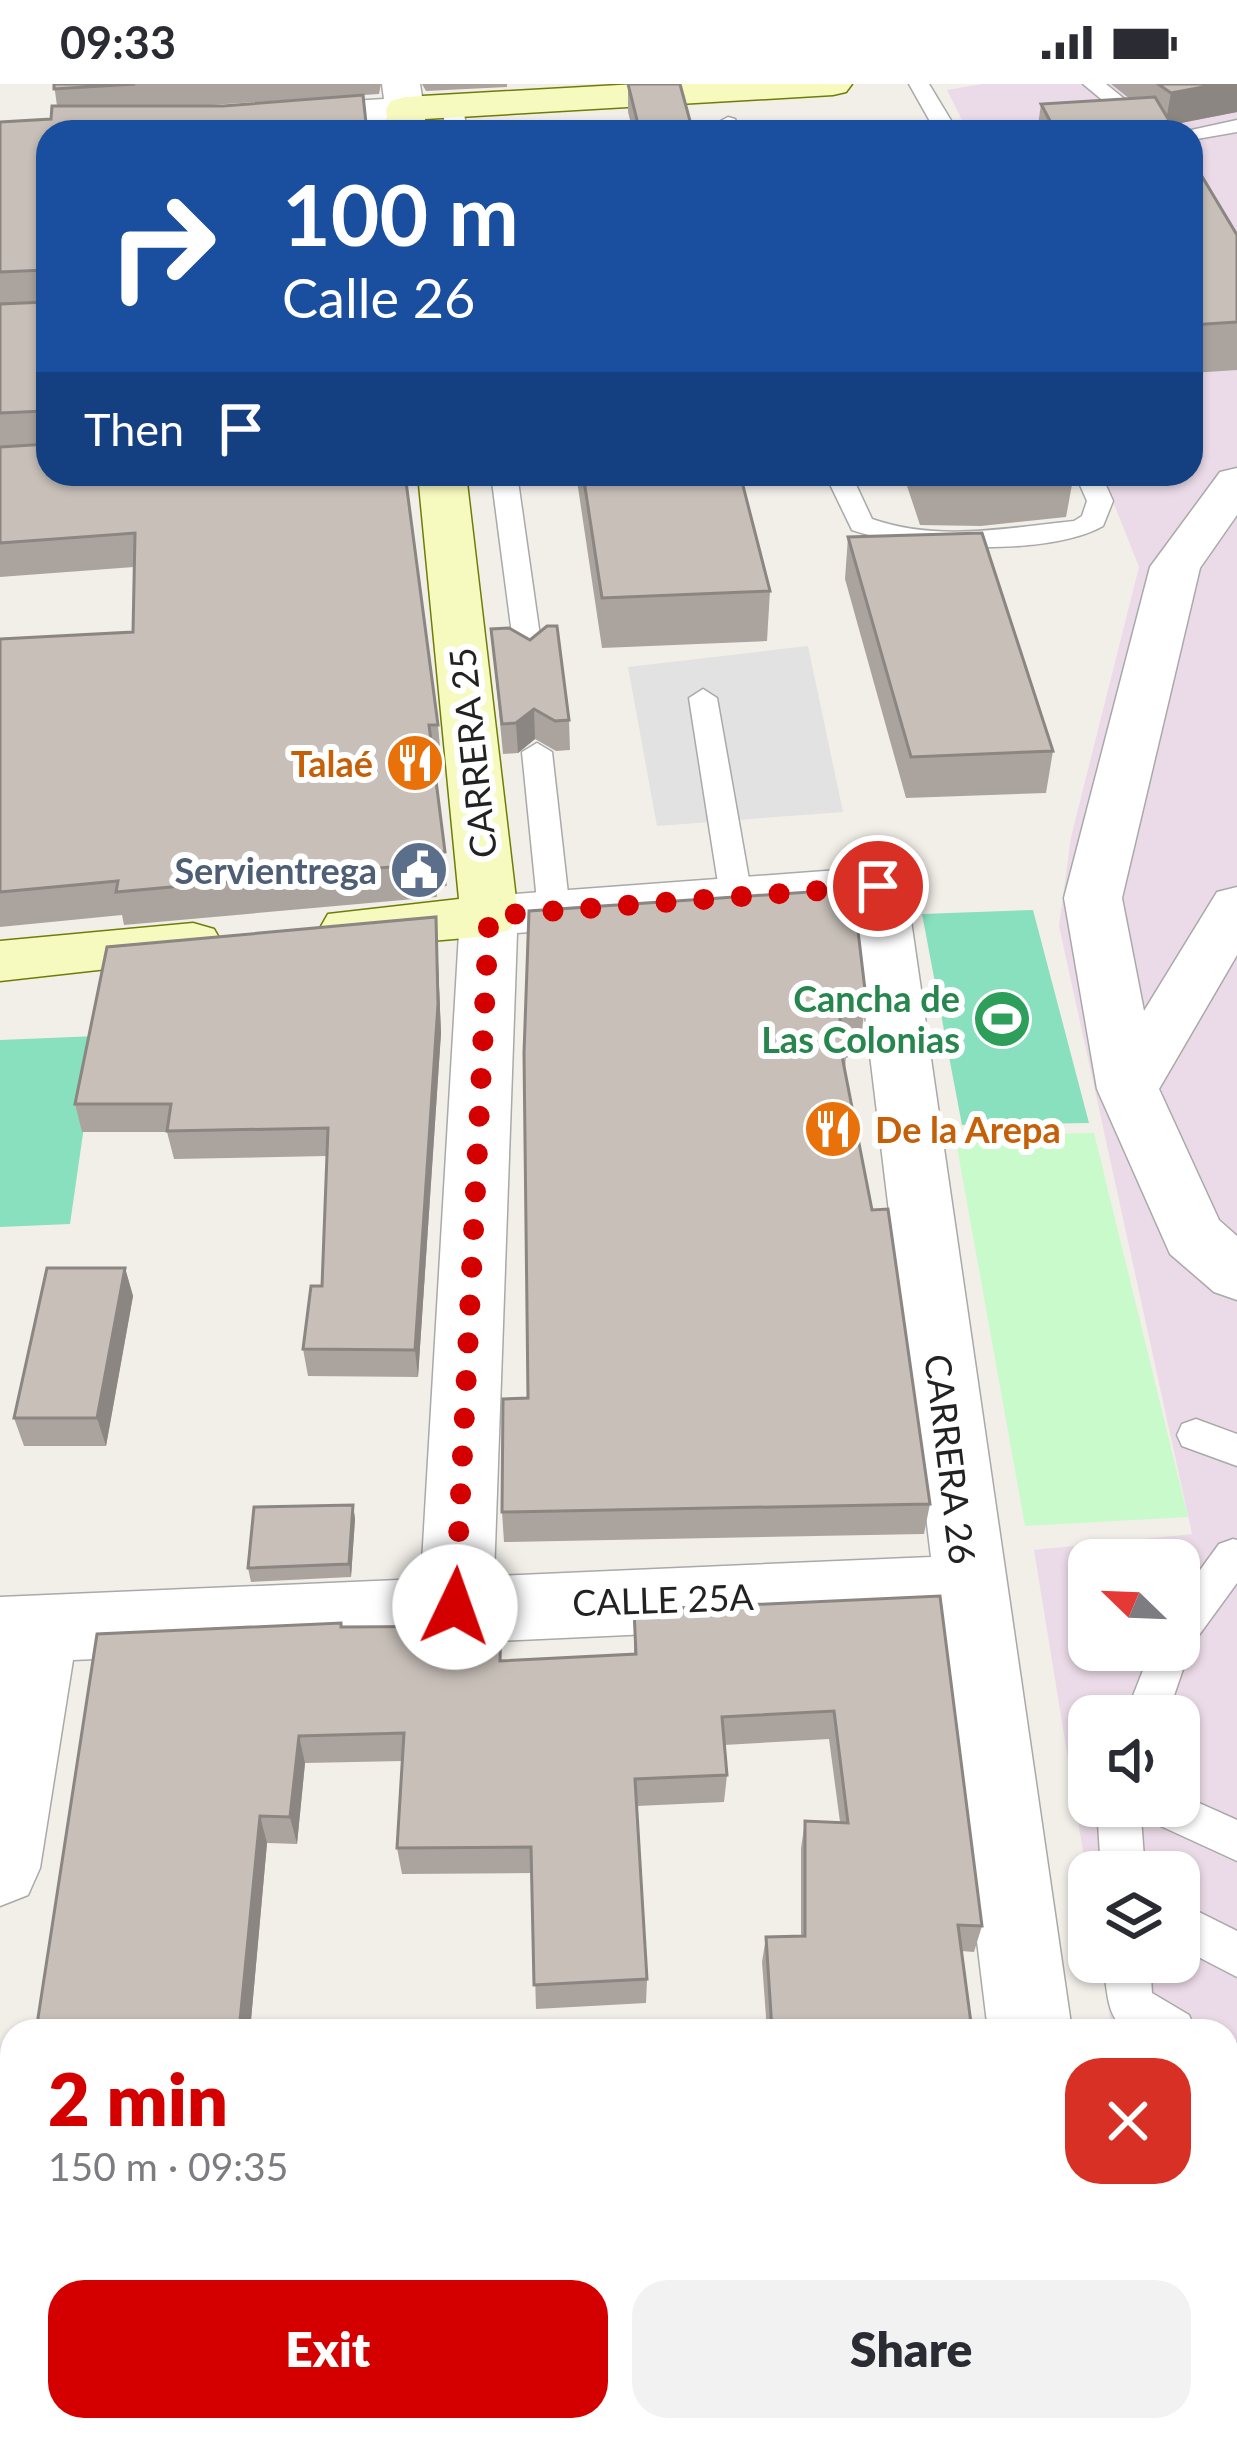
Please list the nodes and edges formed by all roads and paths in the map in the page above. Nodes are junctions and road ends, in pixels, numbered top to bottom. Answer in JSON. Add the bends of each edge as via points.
{"nodes":[{"id":1,"x":833,"y":84,"type":"edge"},
{"id":2,"x":919,"y":84,"type":"edge"},
{"id":3,"x":1093,"y":84,"type":"edge"},
{"id":4,"x":405,"y":108,"type":"edge"},
{"id":5,"x":454,"y":119,"type":"edge"},
{"id":6,"x":238,"y":120,"type":"edge"},
{"id":7,"x":940,"y":120,"type":"edge"},
{"id":8,"x":1139,"y":120,"type":"edge"},
{"id":9,"x":1237,"y":126,"type":"edge"},
{"id":10,"x":1203,"y":132,"type":"edge"},
{"id":11,"x":1237,"y":482,"type":"edge"},
{"id":12,"x":443,"y":486,"type":"edge"},
{"id":13,"x":506,"y":486,"type":"edge"},
{"id":14,"x":844,"y":486,"type":"edge"},
{"id":15,"x":1093,"y":486,"type":"edge"},
{"id":16,"x":529,"y":657,"type":"edge"},
{"id":17,"x":703,"y":698,"type":"dead end"},
{"id":18,"x":538,"y":752,"type":"dead end"},
{"id":19,"x":736,"y":896,"type":"junction"},
{"id":20,"x":1237,"y":906,"type":"edge"},
{"id":21,"x":554,"y":911,"type":"junction"},
{"id":22,"x":489,"y":916,"type":"junction"},
{"id":23,"x":0,"y":961,"type":"edge"},
{"id":24,"x":1128,"y":1089,"type":"junction"},
{"id":25,"x":1237,"y":1274,"type":"edge"},
{"id":26,"x":1196,"y":1435,"type":"dead end"},
{"id":27,"x":1237,"y":1450,"type":"edge"},
{"id":28,"x":1237,"y":1558,"type":"edge"},
{"id":29,"x":968,"y":1588,"type":"junction"},
{"id":30,"x":1200,"y":1602,"type":"edge"},
{"id":31,"x":455,"y":1607,"type":"junction"},
{"id":32,"x":20,"y":1629,"type":"edge"},
{"id":33,"x":1200,"y":1825,"type":"edge"},
{"id":34,"x":1237,"y":1841,"type":"edge"},
{"id":35,"x":0,"y":1868,"type":"edge"},
{"id":36,"x":1200,"y":1934,"type":"edge"},
{"id":37,"x":1237,"y":1954,"type":"edge"},
{"id":38,"x":1128,"y":1983,"type":"edge"},
{"id":39,"x":1028,"y":2019,"type":"edge"},
{"id":40,"x":1152,"y":2019,"type":"edge"}],
"edges":[{"from":1,"to":5,"type":"main road"},
{"from":2,"to":7,"type":"lane"},
{"from":3,"to":8,"type":"lane"},
{"from":4,"to":5,"type":"main road"},
{"from":4,"to":6,"type":"street"},
{"from":9,"to":10,"type":"lane"},
{"from":11,"to":24,"type":"street","via":[[1175,567],[1093,898]]},
{"from":12,"to":22,"type":"main road","name":"CARRERA 25"},
{"from":13,"to":16,"type":"lane"},
{"from":14,"to":15,"type":"lane","via":[[861,524],[930,541],[1080,528],[1094,520],[1100,501]]},
{"from":17,"to":19,"type":"lane"},
{"from":18,"to":21,"type":"lane"},
{"from":19,"to":21,"type":"street"},
{"from":19,"to":29,"type":"street","name":"CARRERA 26","via":[[878,886]]},
{"from":20,"to":24,"type":"street"},
{"from":21,"to":22,"type":"street"},
{"from":22,"to":23,"type":"main road"},
{"from":22,"to":31,"type":"street","name":"CARRERA 25"},
{"from":24,"to":25,"type":"street","via":[[1193,1236]]},
{"from":26,"to":27,"type":"lane"},
{"from":28,"to":30,"type":"lane"},
{"from":29,"to":31,"type":"street","name":"CALLE 25A"},
{"from":29,"to":39,"type":"street","name":"CARRERA 26"},
{"from":31,"to":32,"type":"street","name":"CALLE 25A"},
{"from":32,"to":35,"type":"street"},
{"from":33,"to":34,"type":"lane"},
{"from":36,"to":37,"type":"lane"},
{"from":38,"to":40,"type":"lane","via":[[1130,2006]]}]}
